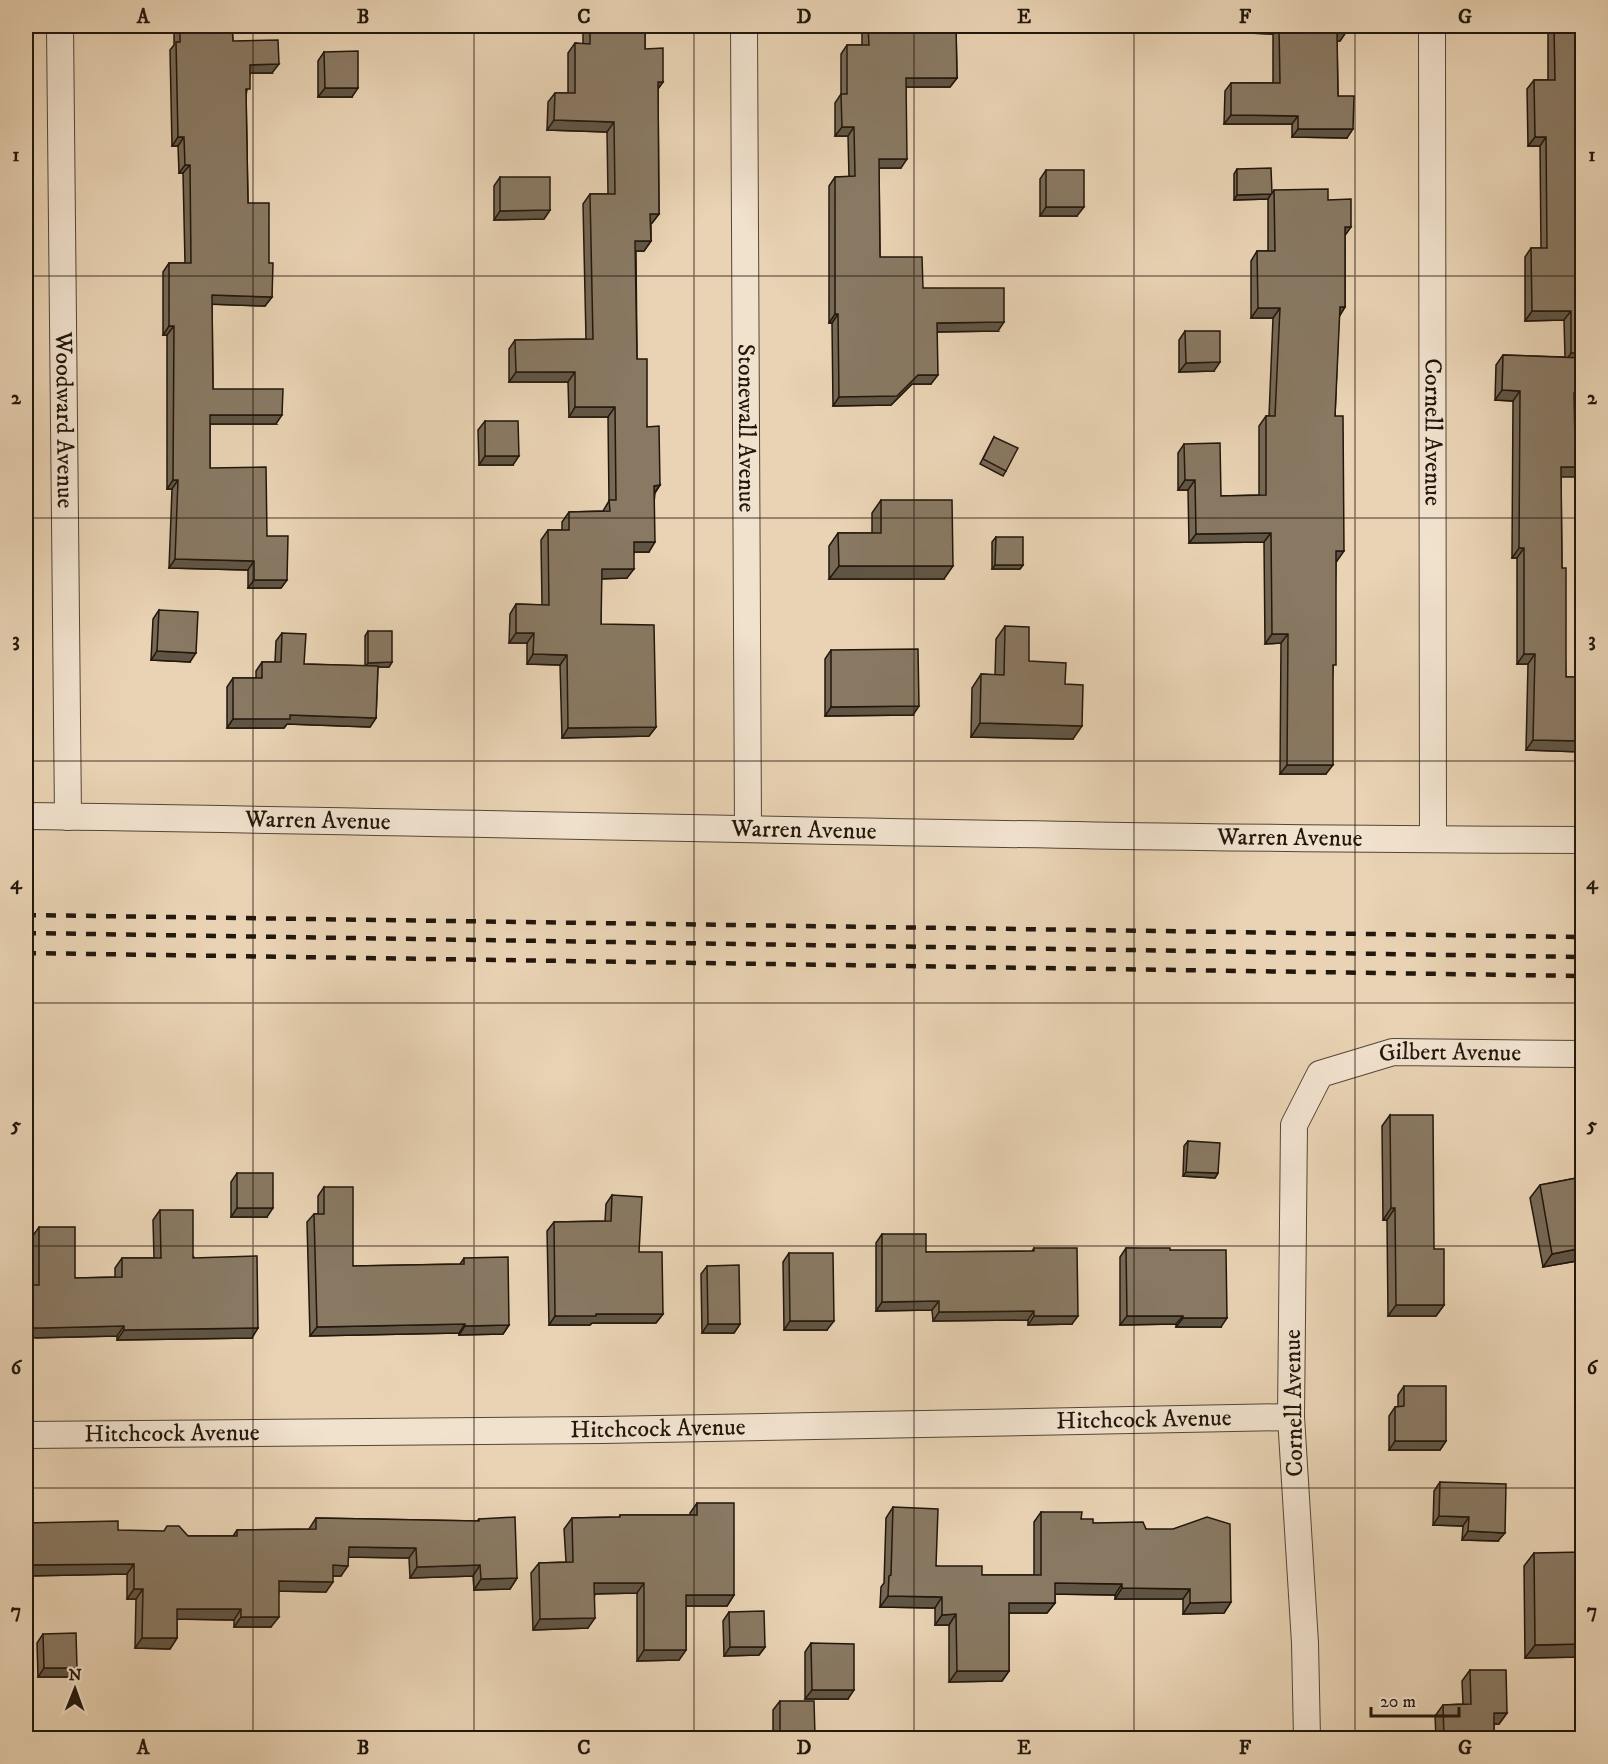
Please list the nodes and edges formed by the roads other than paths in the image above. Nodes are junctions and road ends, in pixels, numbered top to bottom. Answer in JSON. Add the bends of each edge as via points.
{"nodes":[{"id":1,"x":60,"y":26,"type":"edge"},
{"id":2,"x":744,"y":26,"type":"edge"},
{"id":3,"x":1432,"y":26,"type":"edge"},
{"id":4,"x":26,"y":816,"type":"edge"},
{"id":5,"x":68,"y":817,"type":"junction"},
{"id":6,"x":748,"y":829,"type":"junction"},
{"id":7,"x":1433,"y":839,"type":"junction"},
{"id":8,"x":1582,"y":840,"type":"edge"},
{"id":9,"x":1582,"y":1054,"type":"edge"},
{"id":10,"x":1320,"y":1074,"type":"joint"},
{"id":11,"x":1291,"y":1418,"type":"junction"},
{"id":12,"x":26,"y":1435,"type":"edge"},
{"id":13,"x":1307,"y":1738,"type":"edge"}],
"edges":[{"from":1,"to":5,"type":"street","name":"Woodward Avenue"},
{"from":2,"to":6,"type":"street","name":"Stonewall Avenue"},
{"from":3,"to":7,"type":"street","name":"Cornell Avenue"},
{"from":4,"to":5,"type":"street","name":"Warren Avenue"},
{"from":5,"to":6,"type":"street","name":"Warren Avenue"},
{"from":6,"to":7,"type":"street","name":"Warren Avenue"},
{"from":7,"to":8,"type":"street","name":"Warren Avenue"},
{"from":9,"to":10,"type":"street","name":"Gilbert Avenue","via":[[1392,1052]]},
{"from":10,"to":11,"type":"street","name":"Cornell Avenue","via":[[1294,1125]]},
{"from":11,"to":12,"type":"street","name":"Hitchcock Avenue"},
{"from":11,"to":13,"type":"street","name":"Cornell Avenue"}]}
